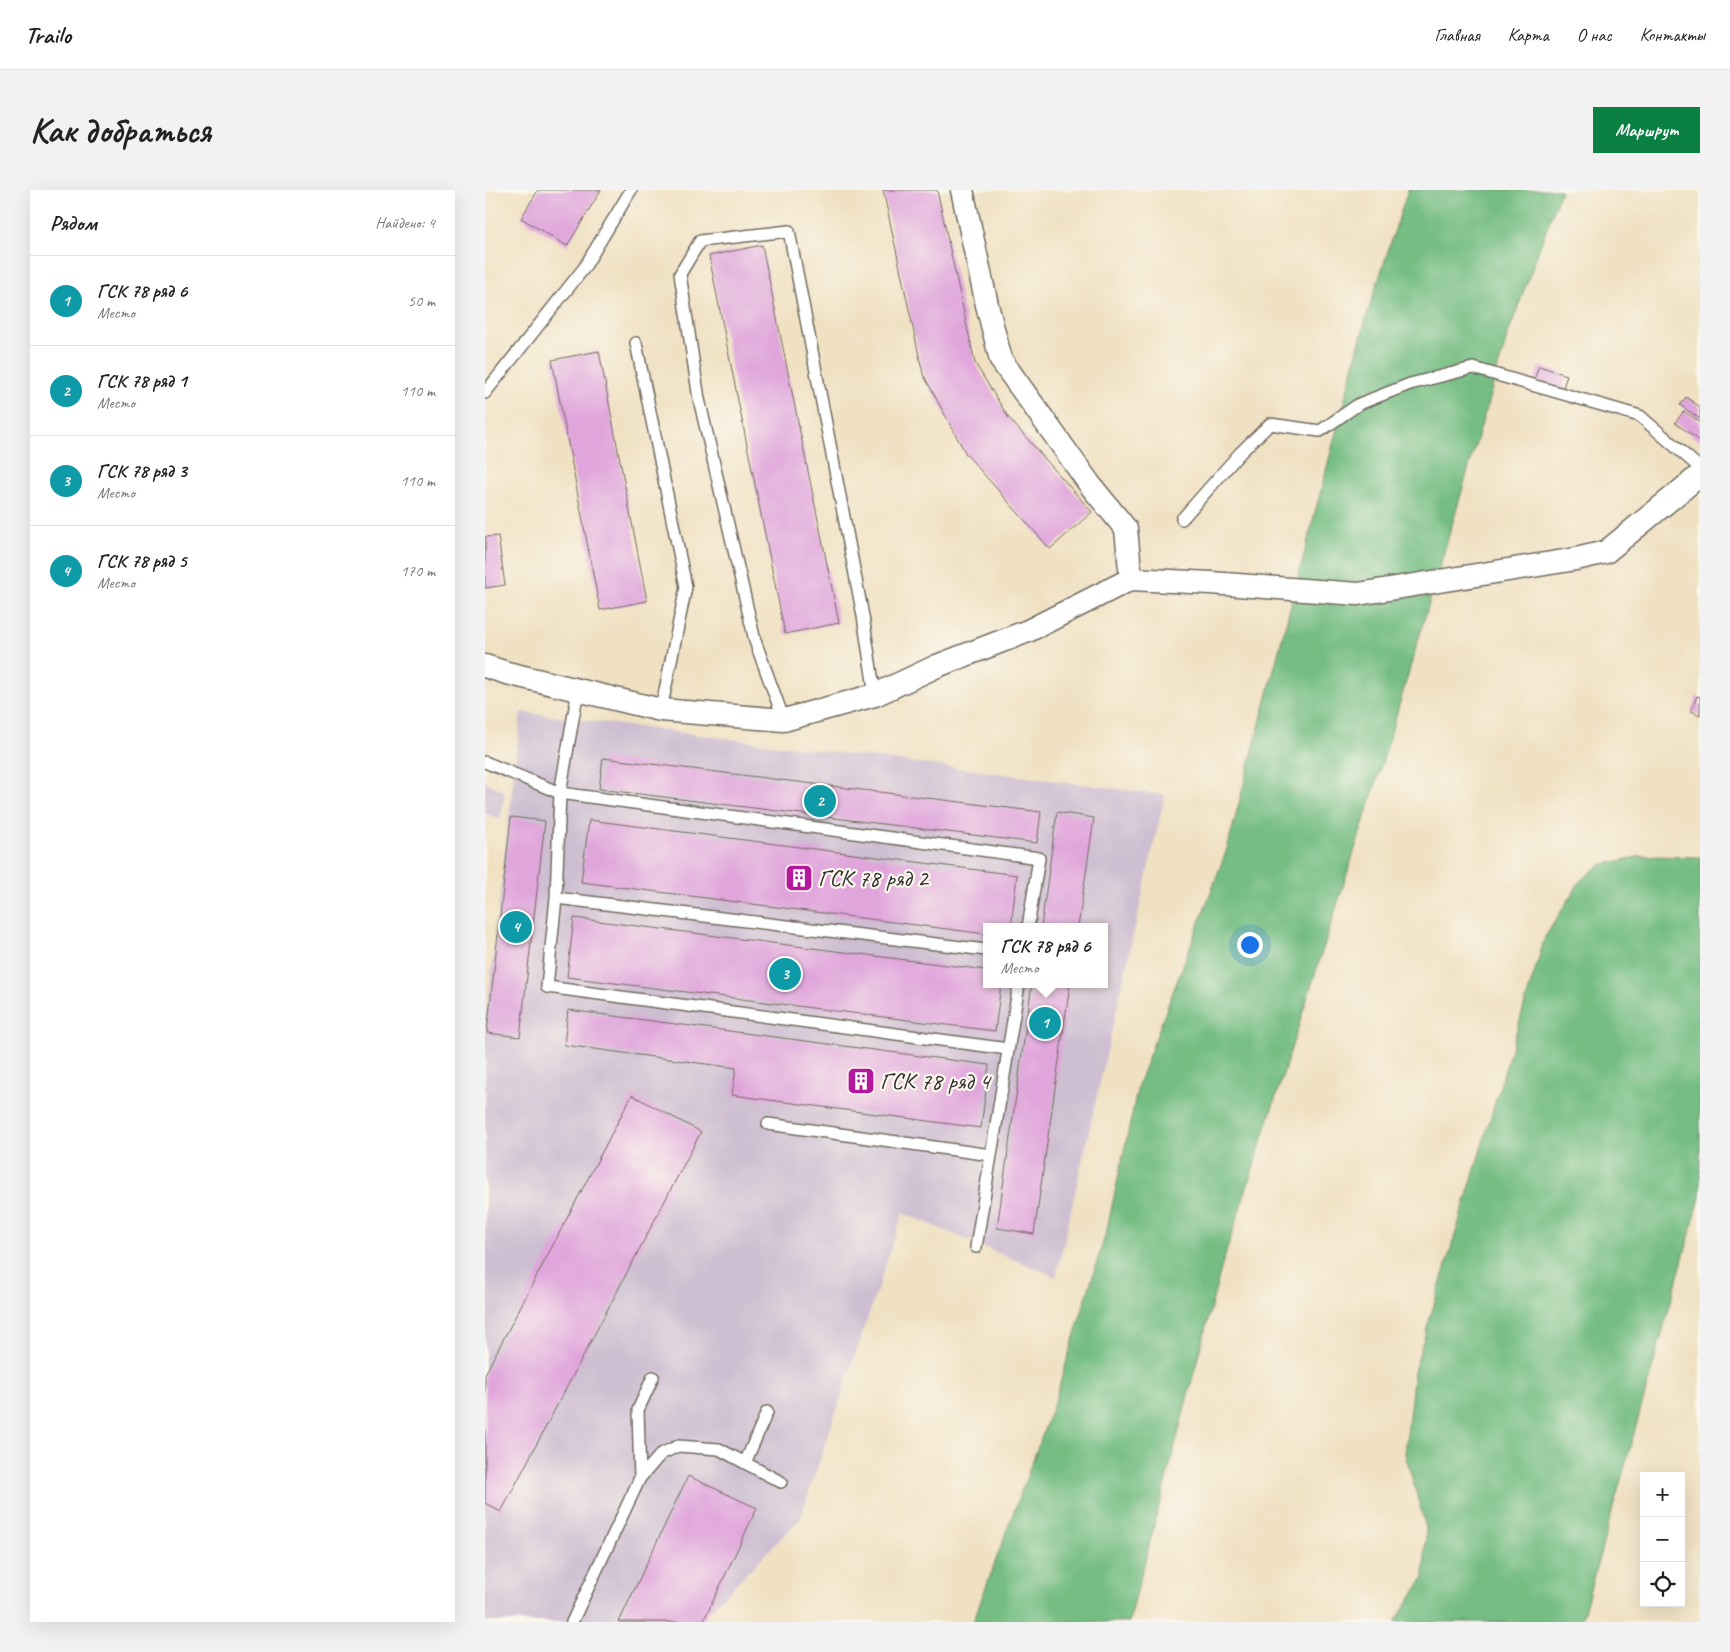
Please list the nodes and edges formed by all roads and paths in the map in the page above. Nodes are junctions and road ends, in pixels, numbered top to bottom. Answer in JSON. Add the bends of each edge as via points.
{"nodes":[{"id":1,"x":631,"y":190,"type":"edge"},
{"id":2,"x":962,"y":190,"type":"edge"},
{"id":3,"x":636,"y":343,"type":"dead end"},
{"id":4,"x":485,"y":393,"type":"edge"},
{"id":5,"x":1700,"y":468,"type":"edge"},
{"id":6,"x":1700,"y":475,"type":"edge"},
{"id":7,"x":1182,"y":519,"type":"dead end"},
{"id":8,"x":1131,"y":579,"type":"junction"},
{"id":9,"x":485,"y":666,"type":"edge"},
{"id":10,"x":578,"y":690,"type":"junction"},
{"id":11,"x":875,"y":695,"type":"junction"},
{"id":12,"x":661,"y":710,"type":"junction"},
{"id":13,"x":784,"y":720,"type":"junction"},
{"id":14,"x":485,"y":762,"type":"edge"},
{"id":15,"x":560,"y":793,"type":"junction"},
{"id":16,"x":556,"y":898,"type":"junction"},
{"id":17,"x":1029,"y":923,"type":"edge"},
{"id":18,"x":983,"y":950,"type":"edge"},
{"id":19,"x":1018,"y":988,"type":"edge"},
{"id":20,"x":1008,"y":1049,"type":"junction"},
{"id":21,"x":768,"y":1124,"type":"dead end"},
{"id":22,"x":991,"y":1155,"type":"junction"},
{"id":23,"x":976,"y":1247,"type":"dead end"},
{"id":24,"x":653,"y":1377,"type":"dead end"},
{"id":25,"x":767,"y":1412,"type":"dead end"},
{"id":26,"x":745,"y":1463,"type":"junction"},
{"id":27,"x":640,"y":1478,"type":"junction"},
{"id":28,"x":781,"y":1482,"type":"dead end"},
{"id":29,"x":572,"y":1622,"type":"edge"}],
"edges":[{"from":1,"to":4,"type":"lane","via":[[584,268]]},
{"from":2,"to":8,"type":"street","via":[[1001,360],[1125,529]]},
{"from":3,"to":12,"type":"lane","via":[[686,587]]},
{"from":5,"to":7,"type":"lane","via":[[1640,416],[1473,368],[1410,384],[1359,404],[1320,431],[1270,424]]},
{"from":6,"to":8,"type":"street","via":[[1606,552],[1576,559],[1358,594]]},
{"from":8,"to":11,"type":"street","via":[[1027,631],[937,666]]},
{"from":9,"to":10,"type":"street"},
{"from":10,"to":12,"type":"street"},
{"from":10,"to":15,"type":"lane"},
{"from":11,"to":13,"type":"street"},
{"from":11,"to":13,"type":"lane","via":[[863,616],[789,230],[700,241],[680,274],[699,399],[755,641]]},
{"from":12,"to":13,"type":"street"},
{"from":14,"to":15,"type":"lane"},
{"from":15,"to":16,"type":"lane"},
{"from":15,"to":17,"type":"lane","via":[[1039,858]]},
{"from":16,"to":18,"type":"lane"},
{"from":16,"to":20,"type":"lane","via":[[547,988]]},
{"from":19,"to":20,"type":"lane"},
{"from":20,"to":22,"type":"lane"},
{"from":21,"to":22,"type":"lane"},
{"from":22,"to":23,"type":"lane"},
{"from":24,"to":27,"type":"lane","via":[[637,1410]]},
{"from":25,"to":26,"type":"lane"},
{"from":26,"to":27,"type":"lane","via":[[719,1449],[678,1446],[661,1454]]},
{"from":26,"to":28,"type":"lane"},
{"from":27,"to":29,"type":"lane"}]}
